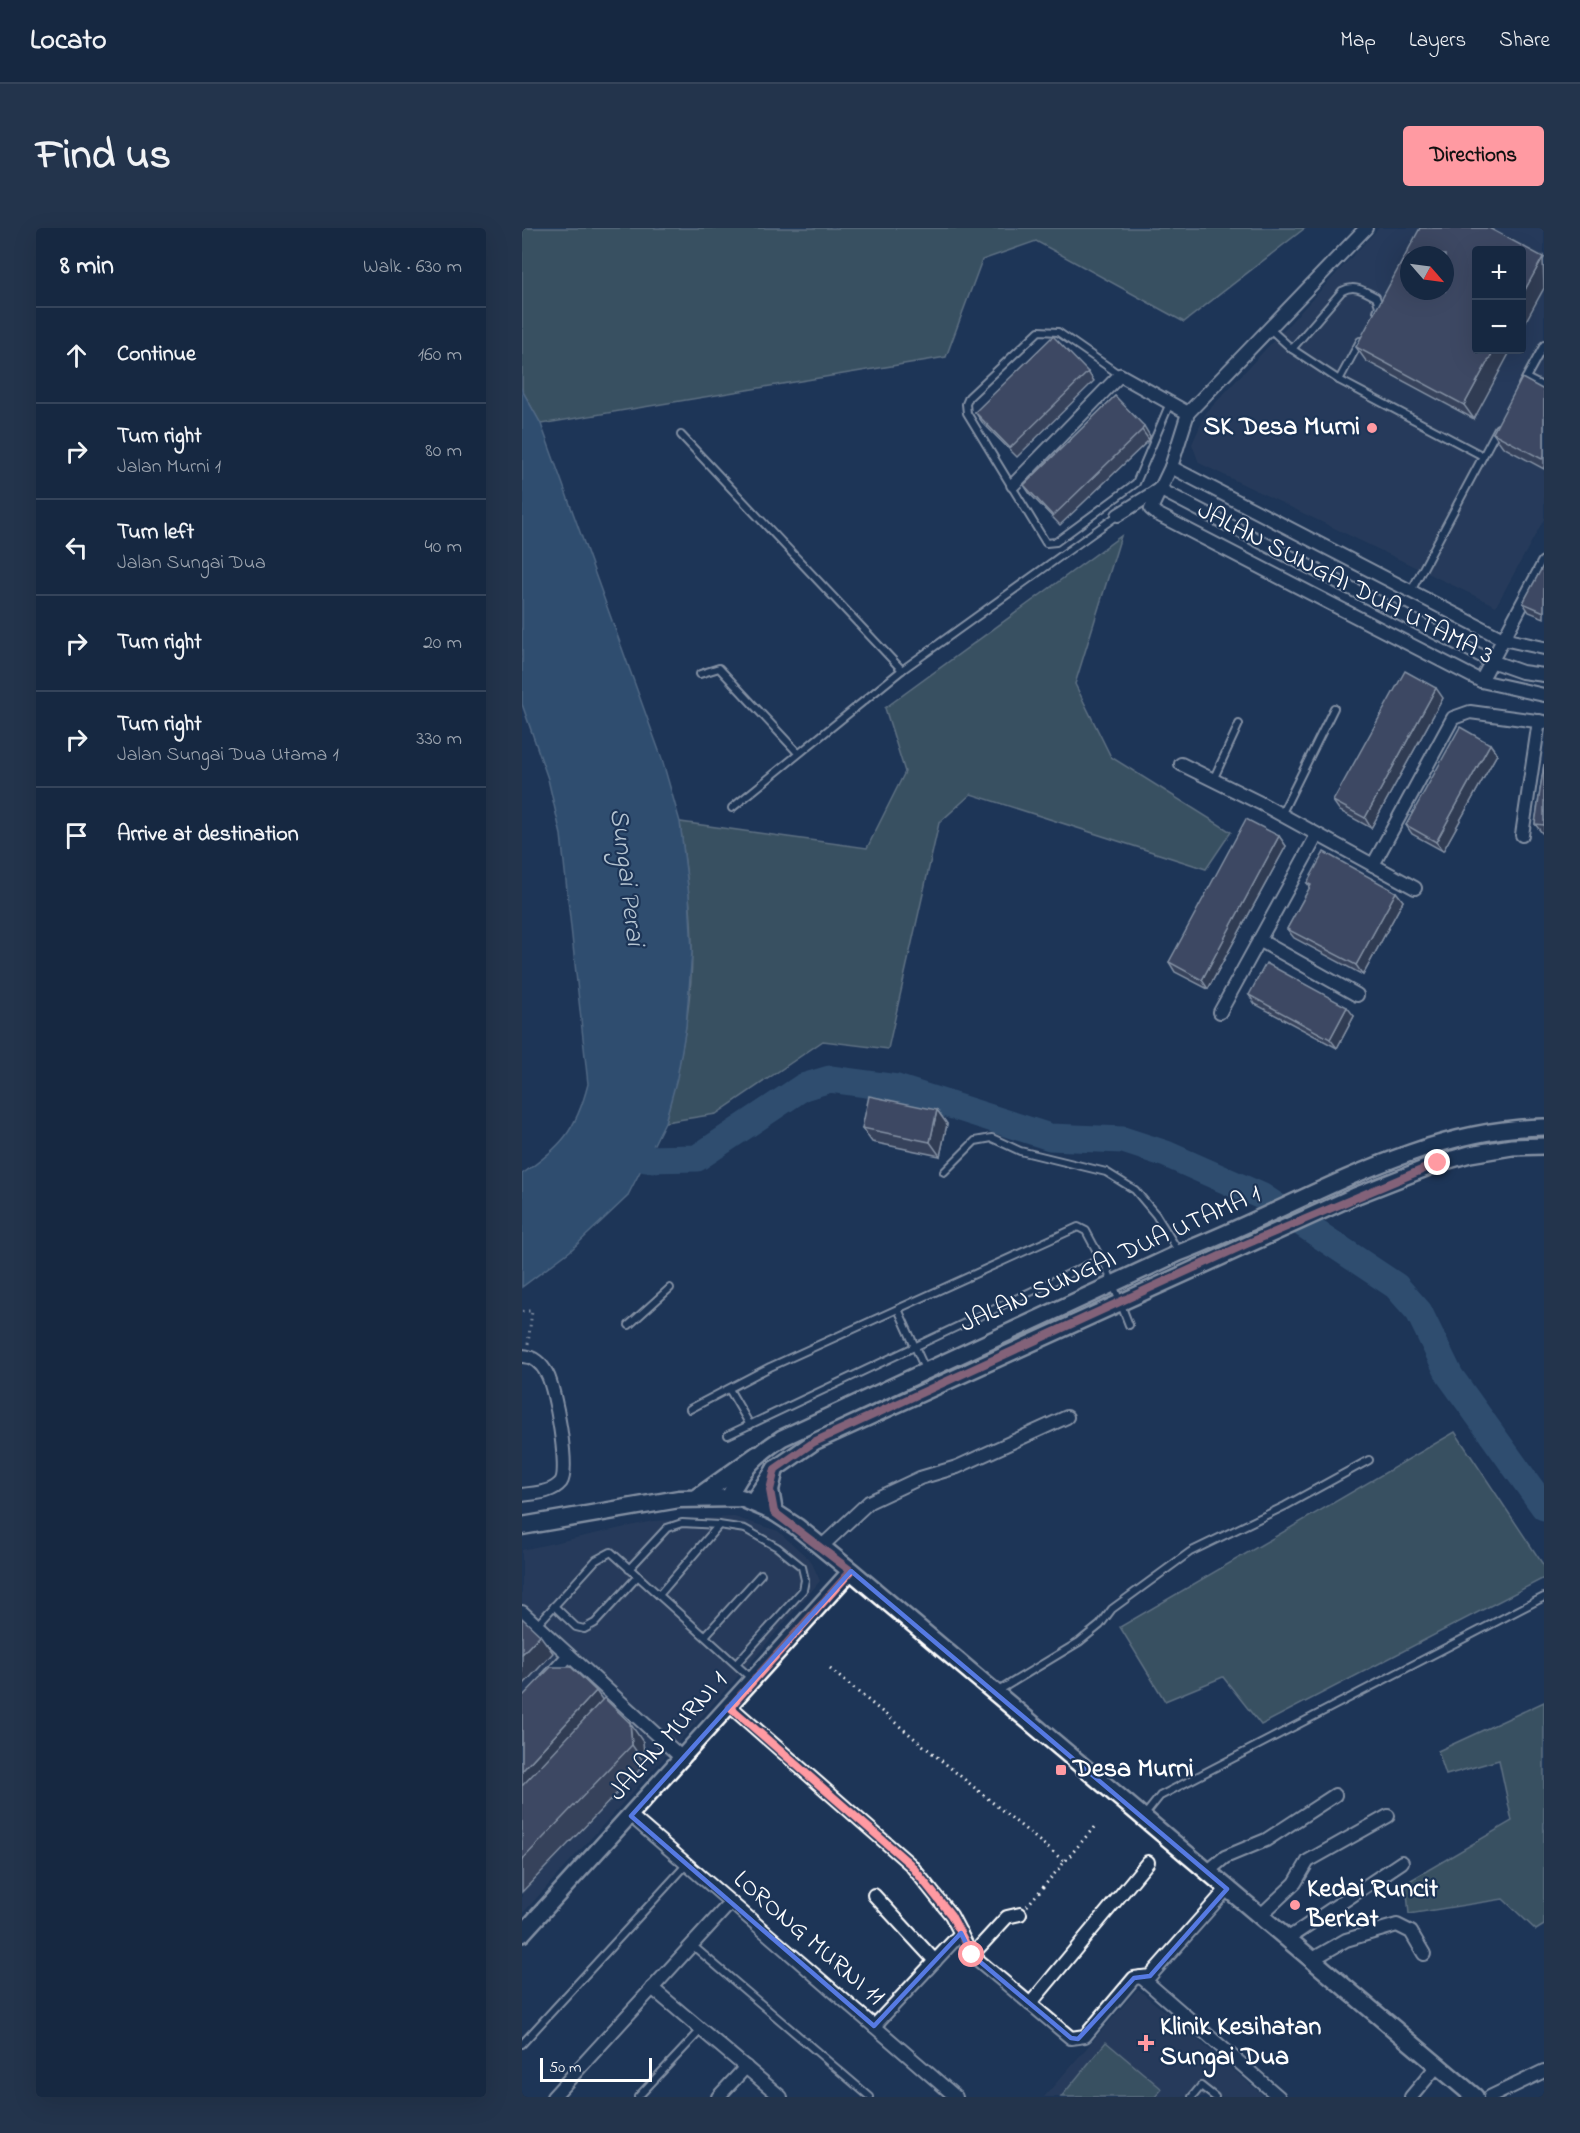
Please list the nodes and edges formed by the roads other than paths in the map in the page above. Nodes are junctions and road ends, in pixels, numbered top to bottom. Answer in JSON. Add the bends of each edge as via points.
{"nodes":[{"id":1,"x":1366,"y":228,"type":"edge"},
{"id":2,"x":1374,"y":315,"type":"edge"},
{"id":3,"x":1270,"y":329,"type":"junction"},
{"id":4,"x":1364,"y":334,"type":"edge"},
{"id":5,"x":1544,"y":345,"type":"edge"},
{"id":6,"x":1292,"y":349,"type":"junction"},
{"id":7,"x":1120,"y":375,"type":"junction"},
{"id":8,"x":1526,"y":378,"type":"junction"},
{"id":9,"x":1339,"y":380,"type":"junction"},
{"id":10,"x":1544,"y":387,"type":"edge"},
{"id":11,"x":1517,"y":395,"type":"edge"},
{"id":12,"x":1170,"y":403,"type":"junction"},
{"id":13,"x":1188,"y":413,"type":"junction"},
{"id":14,"x":1502,"y":421,"type":"edge"},
{"id":15,"x":681,"y":435,"type":"dead end"},
{"id":16,"x":1483,"y":456,"type":"junction"},
{"id":17,"x":1171,"y":467,"type":"junction"},
{"id":18,"x":1013,"y":485,"type":"junction"},
{"id":19,"x":1159,"y":489,"type":"junction"},
{"id":20,"x":1118,"y":515,"type":"joint"},
{"id":21,"x":1544,"y":563,"type":"edge"},
{"id":22,"x":1411,"y":592,"type":"junction"},
{"id":23,"x":1503,"y":639,"type":"junction"},
{"id":24,"x":1544,"y":648,"type":"edge"},
{"id":25,"x":1491,"y":661,"type":"junction"},
{"id":26,"x":902,"y":670,"type":"junction"},
{"id":27,"x":700,"y":674,"type":"dead end"},
{"id":28,"x":1544,"y":675,"type":"edge"},
{"id":29,"x":1481,"y":681,"type":"junction"},
{"id":30,"x":1544,"y":695,"type":"edge"},
{"id":31,"x":1334,"y":708,"type":"dead end"},
{"id":32,"x":1542,"y":721,"type":"edge"},
{"id":33,"x":1239,"y":724,"type":"dead end"},
{"id":34,"x":798,"y":753,"type":"junction"},
{"id":35,"x":1181,"y":764,"type":"dead end"},
{"id":36,"x":1213,"y":780,"type":"junction"},
{"id":37,"x":732,"y":808,"type":"dead end"},
{"id":38,"x":1281,"y":814,"type":"junction"},
{"id":39,"x":1317,"y":835,"type":"junction"},
{"id":40,"x":1522,"y":835,"type":"dead end"},
{"id":41,"x":1373,"y":866,"type":"junction"},
{"id":42,"x":1415,"y":888,"type":"dead end"},
{"id":43,"x":1259,"y":940,"type":"junction"},
{"id":44,"x":1357,"y":995,"type":"dead end"},
{"id":45,"x":1220,"y":1012,"type":"dead end"},
{"id":46,"x":1544,"y":1127,"type":"edge"},
{"id":47,"x":1544,"y":1146,"type":"edge"},
{"id":48,"x":944,"y":1172,"type":"dead end"},
{"id":49,"x":1179,"y":1253,"type":"junction"},
{"id":50,"x":1102,"y":1261,"type":"junction"},
{"id":51,"x":1112,"y":1284,"type":"junction"},
{"id":52,"x":670,"y":1288,"type":"dead end"},
{"id":53,"x":1120,"y":1302,"type":"junction"},
{"id":54,"x":897,"y":1309,"type":"junction"},
{"id":55,"x":629,"y":1324,"type":"dead end"},
{"id":56,"x":1129,"y":1324,"type":"dead end"},
{"id":57,"x":915,"y":1347,"type":"junction"},
{"id":58,"x":524,"y":1356,"type":"edge"},
{"id":59,"x":925,"y":1370,"type":"junction"},
{"id":60,"x":729,"y":1389,"type":"junction"},
{"id":61,"x":690,"y":1409,"type":"dead end"},
{"id":62,"x":1067,"y":1417,"type":"dead end"},
{"id":63,"x":750,"y":1425,"type":"junction"},
{"id":64,"x":728,"y":1435,"type":"dead end"},
{"id":65,"x":757,"y":1455,"type":"junction"},
{"id":66,"x":1369,"y":1460,"type":"dead end"},
{"id":67,"x":775,"y":1469,"type":"junction"},
{"id":68,"x":522,"y":1495,"type":"edge"},
{"id":69,"x":698,"y":1497,"type":"junction"},
{"id":70,"x":729,"y":1497,"type":"junction"},
{"id":71,"x":753,"y":1502,"type":"junction"},
{"id":72,"x":774,"y":1512,"type":"junction"},
{"id":73,"x":719,"y":1525,"type":"junction"},
{"id":74,"x":522,"y":1526,"type":"edge"},
{"id":75,"x":821,"y":1547,"type":"junction"},
{"id":76,"x":629,"y":1569,"type":"junction"},
{"id":77,"x":851,"y":1571,"type":"junction"},
{"id":78,"x":761,"y":1575,"type":"dead end"},
{"id":79,"x":638,"y":1576,"type":"junction"},
{"id":80,"x":659,"y":1595,"type":"junction"},
{"id":81,"x":1544,"y":1597,"type":"edge"},
{"id":82,"x":554,"y":1606,"type":"junction"},
{"id":83,"x":522,"y":1612,"type":"edge"},
{"id":84,"x":537,"y":1625,"type":"junction"},
{"id":85,"x":705,"y":1636,"type":"junction"},
{"id":86,"x":569,"y":1654,"type":"junction"},
{"id":87,"x":736,"y":1664,"type":"junction"},
{"id":88,"x":753,"y":1680,"type":"junction"},
{"id":89,"x":538,"y":1689,"type":"edge"},
{"id":90,"x":995,"y":1693,"type":"junction"},
{"id":91,"x":730,"y":1707,"type":"junction"},
{"id":92,"x":683,"y":1759,"type":"junction"},
{"id":93,"x":1335,"y":1795,"type":"dead end"},
{"id":94,"x":631,"y":1816,"type":"junction"},
{"id":95,"x":1388,"y":1816,"type":"dead end"},
{"id":96,"x":1142,"y":1817,"type":"junction"},
{"id":97,"x":1402,"y":1862,"type":"dead end"},
{"id":98,"x":1148,"y":1863,"type":"dead end"},
{"id":99,"x":687,"y":1864,"type":"junction"},
{"id":100,"x":1207,"y":1872,"type":"junction"},
{"id":101,"x":1227,"y":1889,"type":"junction"},
{"id":102,"x":874,"y":1895,"type":"dead end"},
{"id":103,"x":730,"y":1902,"type":"junction"},
{"id":104,"x":1020,"y":1914,"type":"road end"},
{"id":105,"x":1260,"y":1916,"type":"junction"},
{"id":106,"x":523,"y":1930,"type":"edge"},
{"id":107,"x":961,"y":1934,"type":"junction"},
{"id":108,"x":1287,"y":1939,"type":"junction"},
{"id":109,"x":692,"y":1945,"type":"junction"},
{"id":110,"x":1424,"y":1954,"type":"dead end"},
{"id":111,"x":972,"y":1955,"type":"junction"},
{"id":112,"x":1311,"y":1960,"type":"junction"},
{"id":113,"x":935,"y":1961,"type":"junction"},
{"id":114,"x":1141,"y":1977,"type":"junction"},
{"id":115,"x":652,"y":1988,"type":"junction"},
{"id":116,"x":1030,"y":2004,"type":"junction"},
{"id":117,"x":874,"y":2026,"type":"junction"},
{"id":118,"x":701,"y":2030,"type":"junction"},
{"id":119,"x":522,"y":2044,"type":"edge"},
{"id":120,"x":1437,"y":2066,"type":"junction"},
{"id":121,"x":746,"y":2067,"type":"junction"},
{"id":122,"x":1544,"y":2071,"type":"edge"},
{"id":123,"x":553,"y":2097,"type":"edge"},
{"id":124,"x":638,"y":2097,"type":"edge"},
{"id":125,"x":718,"y":2097,"type":"edge"},
{"id":126,"x":781,"y":2097,"type":"edge"},
{"id":127,"x":870,"y":2097,"type":"edge"},
{"id":128,"x":956,"y":2097,"type":"edge"},
{"id":129,"x":1192,"y":2097,"type":"edge"},
{"id":130,"x":1215,"y":2097,"type":"edge"},
{"id":131,"x":1279,"y":2097,"type":"edge"},
{"id":132,"x":1411,"y":2097,"type":"edge"},
{"id":133,"x":1475,"y":2097,"type":"edge"},
{"id":134,"x":1490,"y":2097,"type":"edge"}],
"edges":[{"from":1,"to":3,"type":"street"},
{"from":2,"to":6,"type":"lane","via":[[1379,306],[1376,297],[1349,287]]},
{"from":3,"to":6,"type":"lane"},
{"from":3,"to":13,"type":"street"},
{"from":4,"to":9,"type":"lane"},
{"from":5,"to":8,"type":"lane"},
{"from":6,"to":9,"type":"lane"},
{"from":7,"to":12,"type":"street"},
{"from":7,"to":18,"type":"street"},
{"from":7,"to":18,"type":"lane","via":[[1058,332],[1039,331],[969,397],[967,413]]},
{"from":8,"to":10,"type":"lane"},
{"from":8,"to":11,"type":"lane"},
{"from":9,"to":16,"type":"lane"},
{"from":12,"to":13,"type":"street"},
{"from":12,"to":18,"type":"lane","via":[[1136,483],[1056,542],[1046,543]]},
{"from":13,"to":17,"type":"street","name":"JALAN SUNGAI DUA UTAMA 3"},
{"from":14,"to":16,"type":"lane"},
{"from":15,"to":26,"type":"lane"},
{"from":16,"to":22,"type":"lane"},
{"from":17,"to":19,"type":"street","name":"JALAN SUNGAI DUA UTAMA 3"},
{"from":17,"to":22,"type":"street"},
{"from":19,"to":20,"type":"street"},
{"from":19,"to":25,"type":"street","name":"JALAN SUNGAI DUA UTAMA 3"},
{"from":19,"to":29,"type":"street","name":"JALAN SUNGAI DUA UTAMA 3","via":[[1151,505],[1157,514]]},
{"from":20,"to":26,"type":"lane"},
{"from":21,"to":23,"type":"street"},
{"from":22,"to":23,"type":"street"},
{"from":23,"to":24,"type":"street"},
{"from":23,"to":25,"type":"street"},
{"from":25,"to":28,"type":"street","name":"JALAN SUNGAI DUA UTAMA 3"},
{"from":25,"to":29,"type":"street"},
{"from":26,"to":34,"type":"lane"},
{"from":27,"to":34,"type":"lane","via":[[719,668]]},
{"from":29,"to":30,"type":"street","name":"JALAN SUNGAI DUA UTAMA 3"},
{"from":31,"to":38,"type":"lane"},
{"from":32,"to":40,"type":"street"},
{"from":32,"to":41,"type":"street","via":[[1470,712],[1453,718]]},
{"from":33,"to":36,"type":"lane"},
{"from":34,"to":37,"type":"lane"},
{"from":35,"to":36,"type":"street"},
{"from":36,"to":38,"type":"street"},
{"from":38,"to":39,"type":"street"},
{"from":39,"to":41,"type":"street"},
{"from":39,"to":43,"type":"street"},
{"from":41,"to":42,"type":"street"},
{"from":43,"to":44,"type":"street"},
{"from":43,"to":45,"type":"street"},
{"from":46,"to":49,"type":"street","name":"JALAN SUNGAI DUA UTAMA 1","via":[[1510,1127],[1416,1149],[1235,1232]]},
{"from":47,"to":53,"type":"street","name":"JALAN SUNGAI DUA UTAMA 1","via":[[1512,1147],[1438,1163],[1355,1196]]},
{"from":48,"to":49,"type":"lane","via":[[975,1141],[992,1138],[1020,1151],[1106,1172],[1135,1190]]},
{"from":49,"to":51,"type":"street","name":"JALAN SUNGAI DUA UTAMA 1"},
{"from":50,"to":51,"type":"lane"},
{"from":50,"to":54,"type":"lane","via":[[1086,1231],[1078,1227]]},
{"from":50,"to":57,"type":"lane"},
{"from":51,"to":53,"type":"lane"},
{"from":51,"to":59,"type":"street","name":"JALAN SUNGAI DUA UTAMA 1"},
{"from":52,"to":55,"type":"lane"},
{"from":53,"to":56,"type":"lane"},
{"from":53,"to":67,"type":"street","name":"JALAN SUNGAI DUA UTAMA 1","via":[[814,1442]]},
{"from":54,"to":57,"type":"lane"},
{"from":54,"to":60,"type":"lane","via":[[770,1366]]},
{"from":57,"to":59,"type":"lane"},
{"from":57,"to":63,"type":"lane"},
{"from":58,"to":68,"type":"street","via":[[541,1365],[552,1386],[565,1467],[561,1482],[553,1488]]},
{"from":59,"to":65,"type":"street","name":"JALAN SUNGAI DUA UTAMA 1","via":[[814,1421]]},
{"from":60,"to":61,"type":"lane"},
{"from":60,"to":63,"type":"lane"},
{"from":62,"to":75,"type":"street","via":[[869,1502]]},
{"from":63,"to":64,"type":"lane"},
{"from":65,"to":69,"type":"main road"},
{"from":65,"to":70,"type":"street","name":"JALAN SUNGAI DUA UTAMA 1","via":[[738,1477]]},
{"from":66,"to":90,"type":"lane","via":[[1191,1551],[1113,1609],[1079,1642]]},
{"from":67,"to":71,"type":"street","name":"JALAN SUNGAI DUA UTAMA 1"},
{"from":67,"to":72,"type":"main road","via":[[770,1490]]},
{"from":69,"to":70,"type":"main road"},
{"from":69,"to":74,"type":"main road"},
{"from":70,"to":71,"type":"main road"},
{"from":71,"to":72,"type":"main road"},
{"from":72,"to":75,"type":"main road"},
{"from":73,"to":76,"type":"lane","via":[[682,1523],[667,1528]]},
{"from":73,"to":80,"type":"lane"},
{"from":73,"to":87,"type":"lane","via":[[746,1529],[777,1547],[802,1567],[805,1580],[803,1590]]},
{"from":75,"to":77,"type":"main road"},
{"from":76,"to":79,"type":"lane"},
{"from":76,"to":82,"type":"lane","via":[[611,1552],[596,1560]]},
{"from":77,"to":88,"type":"street","name":"JALAN MURNI 1"},
{"from":77,"to":90,"type":"main road"},
{"from":78,"to":85,"type":"lane"},
{"from":79,"to":80,"type":"lane"},
{"from":79,"to":82,"type":"lane","via":[[595,1623],[584,1629],[576,1627]]},
{"from":80,"to":85,"type":"lane"},
{"from":81,"to":96,"type":"lane","via":[[1160,1796]]},
{"from":82,"to":84,"type":"lane"},
{"from":83,"to":84,"type":"street"},
{"from":84,"to":86,"type":"street"},
{"from":85,"to":87,"type":"lane"},
{"from":86,"to":89,"type":"street"},
{"from":86,"to":92,"type":"street","via":[[617,1708]]},
{"from":87,"to":88,"type":"lane"},
{"from":88,"to":91,"type":"street","name":"JALAN MURNI 1"},
{"from":90,"to":96,"type":"main road"},
{"from":91,"to":92,"type":"street","name":"JALAN MURNI 1"},
{"from":91,"to":107,"type":"street","via":[[910,1864],[946,1907]]},
{"from":92,"to":94,"type":"street","name":"JALAN MURNI 1"},
{"from":93,"to":100,"type":"street","via":[[1266,1840],[1226,1857]]},
{"from":94,"to":99,"type":"street","name":"LORONG MURNI 11"},
{"from":94,"to":106,"type":"street","name":"JALAN MURNI 1"},
{"from":95,"to":105,"type":"street","via":[[1308,1862],[1295,1883]]},
{"from":96,"to":100,"type":"main road"},
{"from":97,"to":108,"type":"street"},
{"from":98,"to":116,"type":"street"},
{"from":99,"to":103,"type":"street","name":"LORONG MURNI 11"},
{"from":99,"to":119,"type":"lane"},
{"from":100,"to":101,"type":"main road"},
{"from":101,"to":105,"type":"main road"},
{"from":101,"to":114,"type":"street","via":[[1150,1976]]},
{"from":102,"to":113,"type":"street"},
{"from":103,"to":109,"type":"street"},
{"from":103,"to":117,"type":"street","name":"LORONG MURNI 11"},
{"from":104,"to":111,"type":"street","via":[[1007,1917]]},
{"from":105,"to":108,"type":"main road"},
{"from":107,"to":111,"type":"street"},
{"from":107,"to":113,"type":"street"},
{"from":108,"to":112,"type":"main road"},
{"from":109,"to":115,"type":"street"},
{"from":109,"to":127,"type":"lane"},
{"from":110,"to":112,"type":"street","via":[[1410,1932],[1397,1925],[1346,1940]]},
{"from":111,"to":116,"type":"street"},
{"from":112,"to":120,"type":"main road"},
{"from":113,"to":117,"type":"street"},
{"from":114,"to":116,"type":"street","via":[[1134,1978],[1085,2036],[1078,2038],[1071,2038]]},
{"from":114,"to":131,"type":"street"},
{"from":115,"to":118,"type":"street"},
{"from":115,"to":123,"type":"street"},
{"from":117,"to":128,"type":"street","name":"LORONG MURNI 11"},
{"from":118,"to":121,"type":"street"},
{"from":118,"to":124,"type":"lane"},
{"from":120,"to":132,"type":"street"},
{"from":120,"to":133,"type":"main road"},
{"from":121,"to":125,"type":"street"},
{"from":121,"to":126,"type":"street"},
{"from":122,"to":134,"type":"street"},
{"from":129,"to":130,"type":"lane","via":[[1201,2086]]}]}
